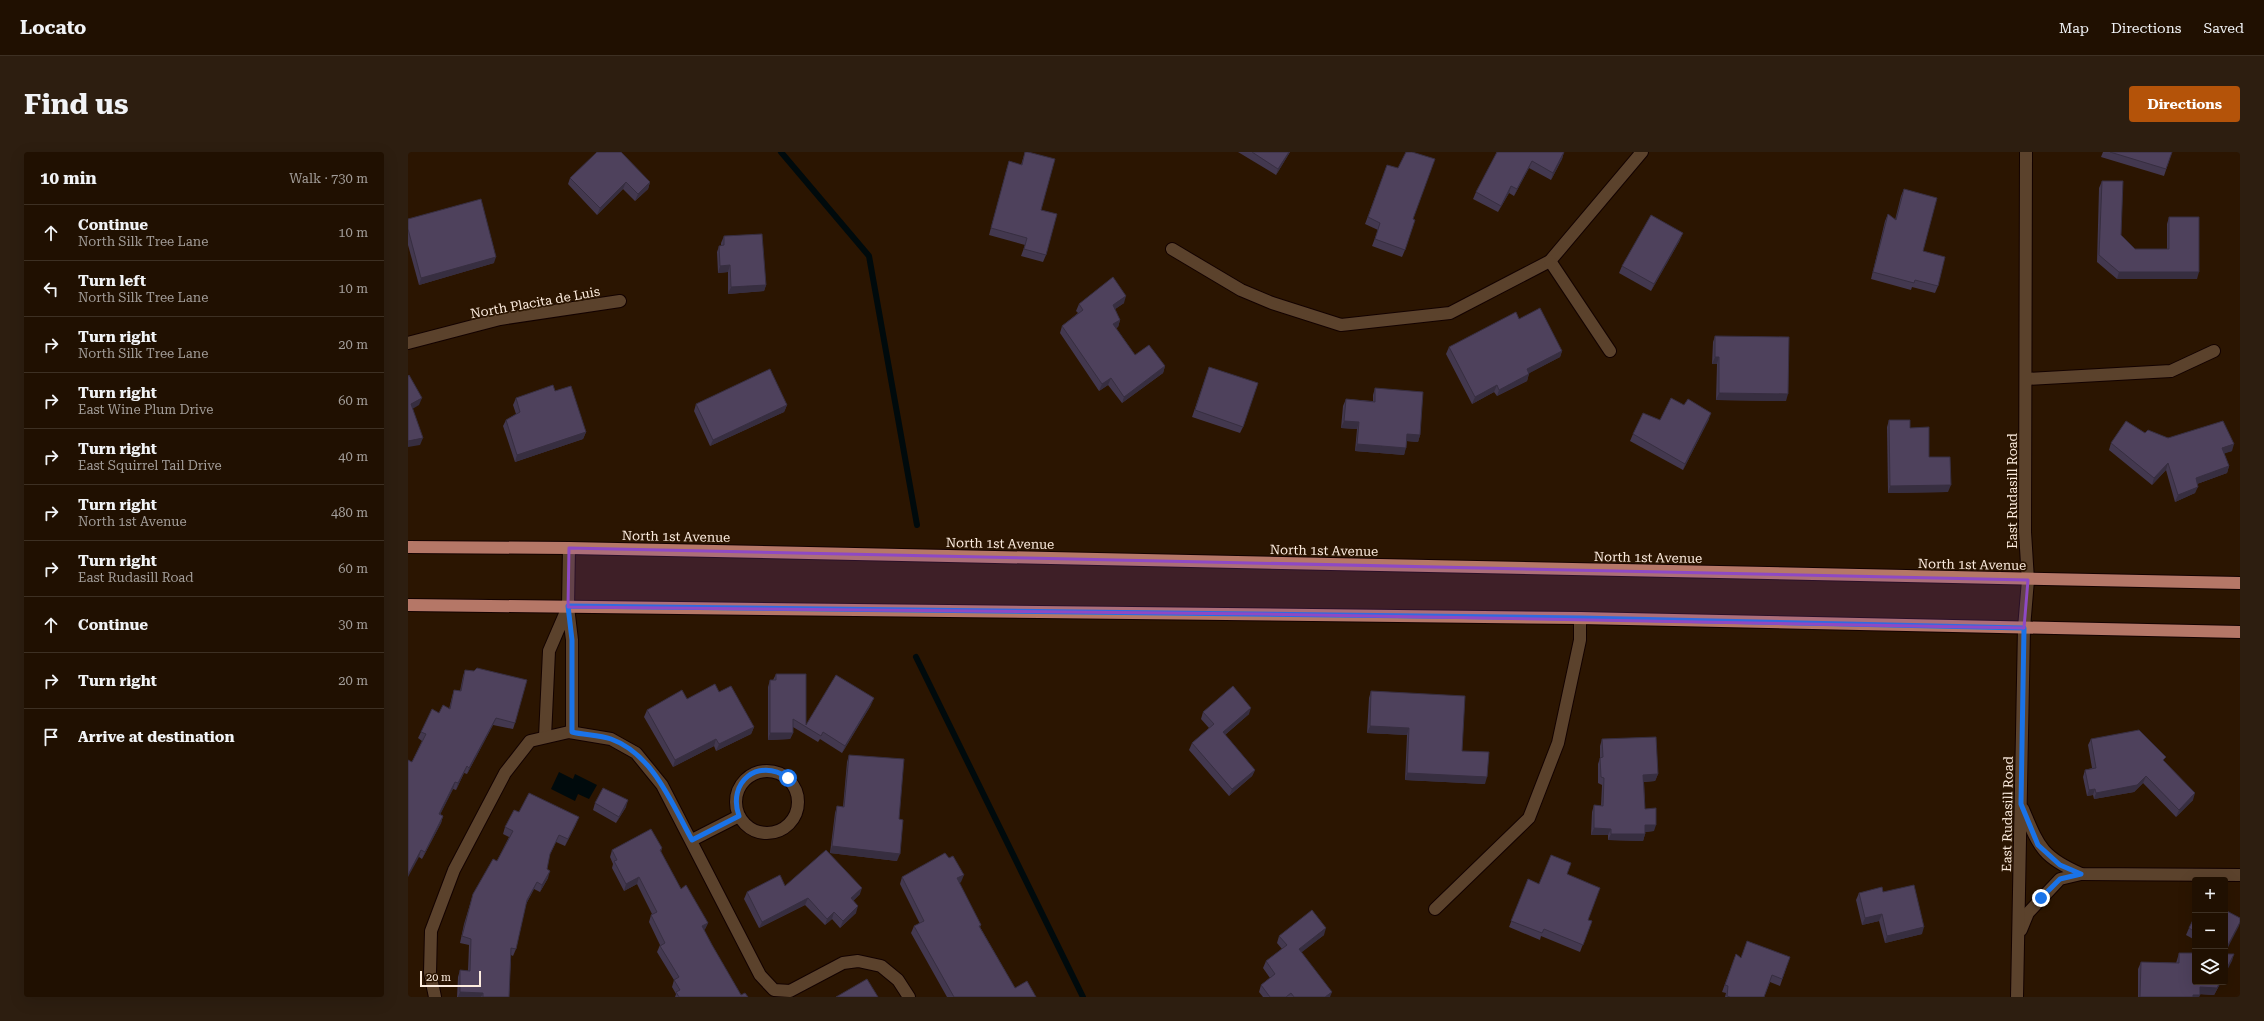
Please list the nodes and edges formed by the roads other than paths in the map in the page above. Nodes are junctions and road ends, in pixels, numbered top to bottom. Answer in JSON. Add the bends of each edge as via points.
{"nodes":[{"id":1,"x":1642,"y":152,"type":"edge"},
{"id":2,"x":2026,"y":152,"type":"edge"},
{"id":3,"x":1172,"y":249,"type":"dead end"},
{"id":4,"x":1550,"y":261,"type":"junction"},
{"id":5,"x":620,"y":301,"type":"dead end"},
{"id":6,"x":408,"y":343,"type":"edge"},
{"id":7,"x":1610,"y":351,"type":"dead end"},
{"id":8,"x":2214,"y":351,"type":"dead end"},
{"id":9,"x":2026,"y":379,"type":"junction"},
{"id":10,"x":408,"y":548,"type":"edge"},
{"id":11,"x":570,"y":548,"type":"junction"},
{"id":12,"x":2028,"y":580,"type":"junction"},
{"id":13,"x":2240,"y":583,"type":"edge"},
{"id":14,"x":408,"y":605,"type":"edge"},
{"id":15,"x":568,"y":606,"type":"junction"},
{"id":16,"x":1580,"y":618,"type":"junction"},
{"id":17,"x":2024,"y":628,"type":"junction"},
{"id":18,"x":2240,"y":632,"type":"edge"},
{"id":19,"x":570,"y":732,"type":"junction"},
{"id":20,"x":545,"y":737,"type":"junction"},
{"id":21,"x":2021,"y":804,"type":"junction"},
{"id":22,"x":739,"y":816,"type":"junction"},
{"id":23,"x":692,"y":840,"type":"junction"},
{"id":24,"x":2081,"y":874,"type":"junction"},
{"id":25,"x":2240,"y":876,"type":"edge"},
{"id":26,"x":1435,"y":909,"type":"dead end"},
{"id":27,"x":2018,"y":936,"type":"junction"},
{"id":28,"x":435,"y":997,"type":"edge"},
{"id":29,"x":910,"y":997,"type":"edge"},
{"id":30,"x":2017,"y":997,"type":"edge"}],
"edges":[{"from":1,"to":4,"type":"street"},
{"from":2,"to":9,"type":"street","name":"East Rudasill Road"},
{"from":3,"to":4,"type":"street","via":[[1241,290],[1272,303],[1341,324],[1450,314]]},
{"from":4,"to":7,"type":"street"},
{"from":5,"to":6,"type":"street","name":"North Placita de Luis","via":[[500,319]]},
{"from":8,"to":9,"type":"street","via":[[2171,371]]},
{"from":9,"to":12,"type":"street","name":"East Rudasill Road","via":[[2025,532]]},
{"from":10,"to":11,"type":"main road","name":"North 1st Avenue"},
{"from":11,"to":12,"type":"main road","name":"North 1st Avenue"},
{"from":11,"to":15,"type":"street"},
{"from":12,"to":13,"type":"main road","name":"North 1st Avenue"},
{"from":12,"to":17,"type":"street","name":"East Rudasill Road"},
{"from":14,"to":15,"type":"main road"},
{"from":15,"to":16,"type":"main road"},
{"from":15,"to":19,"type":"street","via":[[572,640]]},
{"from":15,"to":20,"type":"street","via":[[549,651]]},
{"from":16,"to":17,"type":"main road"},
{"from":16,"to":26,"type":"street","via":[[1580,640],[1558,743],[1529,818]]},
{"from":17,"to":18,"type":"main road"},
{"from":17,"to":21,"type":"street","name":"East Rudasill Road"},
{"from":19,"to":20,"type":"street"},
{"from":19,"to":23,"type":"street","via":[[611,739],[636,753],[662,785]]},
{"from":20,"to":28,"type":"street","via":[[530,741],[505,773],[454,870],[431,931],[430,973]]},
{"from":21,"to":24,"type":"street","via":[[2038,845],[2060,865]]},
{"from":21,"to":27,"type":"street","name":"East Rudasill Road"},
{"from":22,"to":22,"type":"street","via":[[755,831],[776,832],[786,827],[793,819],[798,803],[795,787],[781,773],[756,772],[737,790],[736,804]]},
{"from":22,"to":23,"type":"street"},
{"from":23,"to":29,"type":"street","via":[[760,975],[774,990],[790,991],[843,963],[858,961],[881,966],[898,980]]},
{"from":24,"to":25,"type":"street"},
{"from":24,"to":27,"type":"street","via":[[2060,879],[2028,913]]},
{"from":27,"to":30,"type":"street","name":"East Rudasill Road"}]}
